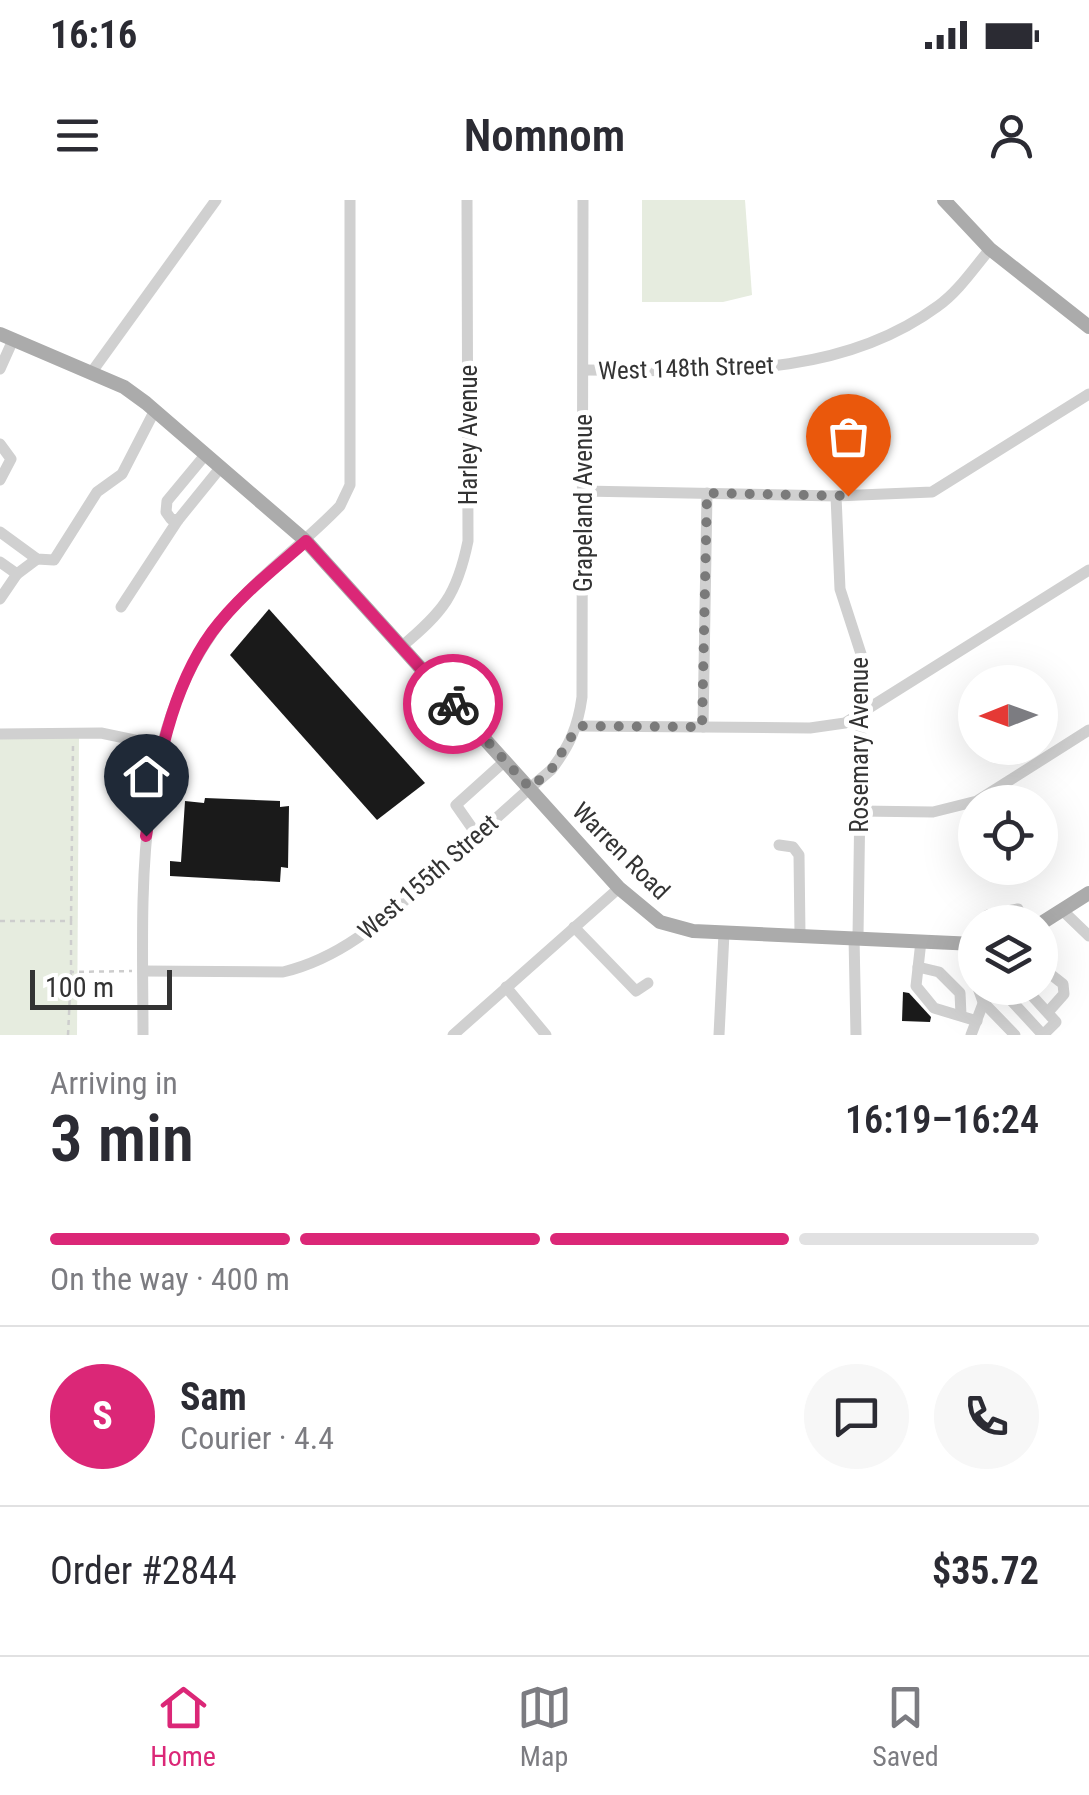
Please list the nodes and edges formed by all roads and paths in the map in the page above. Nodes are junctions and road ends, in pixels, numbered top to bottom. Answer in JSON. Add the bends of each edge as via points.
{"nodes":[{"id":1,"x":216,"y":200,"type":"edge"},
{"id":2,"x":350,"y":200,"type":"edge"},
{"id":3,"x":468,"y":200,"type":"edge"},
{"id":4,"x":583,"y":200,"type":"edge"},
{"id":5,"x":944,"y":200,"type":"edge"},
{"id":6,"x":990,"y":250,"type":"junction"},
{"id":7,"x":1086,"y":319,"type":"edge"},
{"id":8,"x":6,"y":337,"type":"edge"},
{"id":9,"x":0,"y":369,"type":"edge"},
{"id":10,"x":584,"y":370,"type":"junction"},
{"id":11,"x":92,"y":373,"type":"junction"},
{"id":12,"x":1089,"y":394,"type":"edge"},
{"id":13,"x":155,"y":410,"type":"junction"},
{"id":14,"x":0,"y":444,"type":"edge"},
{"id":15,"x":206,"y":454,"type":"junction"},
{"id":16,"x":221,"y":467,"type":"junction"},
{"id":17,"x":0,"y":480,"type":"edge"},
{"id":18,"x":583,"y":491,"type":"junction"},
{"id":19,"x":707,"y":493,"type":"junction"},
{"id":20,"x":836,"y":496,"type":"junction"},
{"id":21,"x":178,"y":520,"type":"junction"},
{"id":22,"x":0,"y":532,"type":"edge"},
{"id":23,"x":306,"y":541,"type":"junction"},
{"id":24,"x":37,"y":558,"type":"junction"},
{"id":25,"x":0,"y":562,"type":"edge"},
{"id":26,"x":1089,"y":570,"type":"edge"},
{"id":27,"x":17,"y":574,"type":"junction"},
{"id":28,"x":0,"y":599,"type":"edge"},
{"id":29,"x":121,"y":607,"type":"dead end"},
{"id":30,"x":401,"y":647,"type":"junction"},
{"id":31,"x":862,"y":716,"type":"junction"},
{"id":32,"x":578,"y":726,"type":"junction"},
{"id":33,"x":702,"y":727,"type":"junction"},
{"id":34,"x":1089,"y":730,"type":"edge"},
{"id":35,"x":0,"y":734,"type":"edge"},
{"id":36,"x":73,"y":742,"type":"dead end"},
{"id":37,"x":163,"y":746,"type":"junction"},
{"id":38,"x":505,"y":760,"type":"junction"},
{"id":39,"x":530,"y":788,"type":"junction"},
{"id":40,"x":860,"y":811,"type":"junction"},
{"id":41,"x":478,"y":835,"type":"junction"},
{"id":42,"x":778,"y":845,"type":"dead end"},
{"id":43,"x":619,"y":888,"type":"junction"},
{"id":44,"x":1089,"y":893,"type":"edge"},
{"id":45,"x":1062,"y":910,"type":"junction"},
{"id":46,"x":1058,"y":913,"type":"edge"},
{"id":47,"x":0,"y":920,"type":"edge"},
{"id":48,"x":71,"y":921,"type":"junction"},
{"id":49,"x":574,"y":927,"type":"junction"},
{"id":50,"x":724,"y":932,"type":"junction"},
{"id":51,"x":800,"y":935,"type":"junction"},
{"id":52,"x":1089,"y":936,"type":"edge"},
{"id":53,"x":856,"y":937,"type":"junction"},
{"id":54,"x":920,"y":941,"type":"junction"},
{"id":55,"x":958,"y":943,"type":"edge"},
{"id":56,"x":918,"y":967,"type":"junction"},
{"id":57,"x":71,"y":972,"type":"junction"},
{"id":58,"x":139,"y":972,"type":"junction"},
{"id":59,"x":1058,"y":980,"type":"edge"},
{"id":60,"x":648,"y":983,"type":"dead end"},
{"id":61,"x":506,"y":987,"type":"junction"},
{"id":62,"x":982,"y":1005,"type":"edge"},
{"id":63,"x":986,"y":1005,"type":"edge"},
{"id":64,"x":1015,"y":1005,"type":"edge"},
{"id":65,"x":1041,"y":1005,"type":"edge"},
{"id":66,"x":961,"y":1015,"type":"junction"},
{"id":67,"x":1052,"y":1017,"type":"junction"},
{"id":68,"x":977,"y":1020,"type":"junction"},
{"id":69,"x":68,"y":1035,"type":"edge"},
{"id":70,"x":143,"y":1035,"type":"edge"},
{"id":71,"x":453,"y":1035,"type":"edge"},
{"id":72,"x":546,"y":1035,"type":"edge"},
{"id":73,"x":719,"y":1035,"type":"edge"},
{"id":74,"x":856,"y":1035,"type":"edge"},
{"id":75,"x":971,"y":1035,"type":"edge"},
{"id":76,"x":1015,"y":1035,"type":"edge"},
{"id":77,"x":1043,"y":1035,"type":"edge"}],
"edges":[{"from":1,"to":11,"type":"street"},
{"from":2,"to":23,"type":"street","via":[[350,485],[340,506]]},
{"from":3,"to":30,"type":"street","name":"Harley Avenue","via":[[468,541],[448,600]]},
{"from":4,"to":10,"type":"street","name":"Grapeland Avenue"},
{"from":5,"to":6,"type":"main road"},
{"from":6,"to":7,"type":"main road"},
{"from":6,"to":10,"type":"street","name":"West 148th Street","via":[[941,304],[892,334],[824,359],[763,369]]},
{"from":8,"to":9,"type":"street"},
{"from":8,"to":11,"type":"main road","name":"Warren Road"},
{"from":10,"to":18,"type":"street","name":"Grapeland Avenue"},
{"from":11,"to":13,"type":"main road","name":"Warren Road"},
{"from":12,"to":20,"type":"street","via":[[932,492]]},
{"from":13,"to":15,"type":"main road","name":"Warren Road"},
{"from":13,"to":24,"type":"street","via":[[122,474],[97,492],[54,560]]},
{"from":14,"to":17,"type":"street","via":[[11,459]]},
{"from":15,"to":16,"type":"main road","name":"Warren Road"},
{"from":15,"to":21,"type":"street","via":[[168,502],[166,512]]},
{"from":16,"to":21,"type":"street"},
{"from":16,"to":23,"type":"main road","name":"Warren Road"},
{"from":18,"to":19,"type":"street"},
{"from":18,"to":32,"type":"street","name":"Grapeland Avenue"},
{"from":19,"to":20,"type":"street"},
{"from":19,"to":33,"type":"street"},
{"from":20,"to":31,"type":"street","name":"Rosemary Avenue","via":[[840,589],[862,657]]},
{"from":21,"to":29,"type":"street"},
{"from":22,"to":24,"type":"street"},
{"from":23,"to":30,"type":"main road","name":"Warren Road"},
{"from":23,"to":37,"type":"street","via":[[211,634],[181,691]]},
{"from":24,"to":27,"type":"street"},
{"from":25,"to":27,"type":"street"},
{"from":26,"to":31,"type":"street"},
{"from":27,"to":28,"type":"street"},
{"from":30,"to":38,"type":"main road","name":"Warren Road"},
{"from":31,"to":33,"type":"street","via":[[810,728]]},
{"from":31,"to":40,"type":"street","name":"Rosemary Avenue"},
{"from":32,"to":33,"type":"street"},
{"from":32,"to":39,"type":"street","name":"Grapeland Avenue","via":[[551,770]]},
{"from":34,"to":40,"type":"street","via":[[976,801],[934,812]]},
{"from":35,"to":37,"type":"street","via":[[100,733]]},
{"from":36,"to":48,"type":"path"},
{"from":37,"to":58,"type":"street","via":[[146,836]]},
{"from":38,"to":39,"type":"main road","name":"Warren Road"},
{"from":38,"to":41,"type":"street","via":[[456,805]]},
{"from":39,"to":41,"type":"street","name":"West 155th Street"},
{"from":39,"to":43,"type":"main road","name":"Warren Road"},
{"from":40,"to":53,"type":"street","name":"Rosemary Avenue"},
{"from":41,"to":58,"type":"street","name":"West 155th Street","via":[[360,938],[305,967]]},
{"from":42,"to":51,"type":"street","via":[[799,855]]},
{"from":43,"to":49,"type":"street"},
{"from":43,"to":50,"type":"main road","name":"Warren Road","via":[[660,922]]},
{"from":44,"to":45,"type":"main road"},
{"from":45,"to":46,"type":"main road"},
{"from":45,"to":52,"type":"street"},
{"from":47,"to":48,"type":"path"},
{"from":48,"to":57,"type":"path"},
{"from":49,"to":60,"type":"street","via":[[636,991]]},
{"from":49,"to":61,"type":"street"},
{"from":50,"to":51,"type":"main road","name":"Warren Road"},
{"from":50,"to":73,"type":"street"},
{"from":51,"to":53,"type":"main road","name":"Warren Road"},
{"from":53,"to":54,"type":"main road","name":"Warren Road"},
{"from":53,"to":74,"type":"street","name":"Rosemary Avenue"},
{"from":54,"to":55,"type":"main road","name":"Warren Road"},
{"from":54,"to":56,"type":"street"},
{"from":56,"to":66,"type":"street","via":[[939,972],[960,993]]},
{"from":56,"to":66,"type":"street","via":[[916,986],[934,1008]]},
{"from":57,"to":58,"type":"path"},
{"from":57,"to":69,"type":"path"},
{"from":58,"to":70,"type":"street"},
{"from":59,"to":67,"type":"street","via":[[1064,994]]},
{"from":61,"to":71,"type":"street"},
{"from":61,"to":72,"type":"street"},
{"from":62,"to":68,"type":"street"},
{"from":63,"to":76,"type":"street"},
{"from":64,"to":77,"type":"street"},
{"from":65,"to":67,"type":"street"},
{"from":66,"to":68,"type":"street"},
{"from":67,"to":77,"type":"street"},
{"from":68,"to":75,"type":"street"}]}
